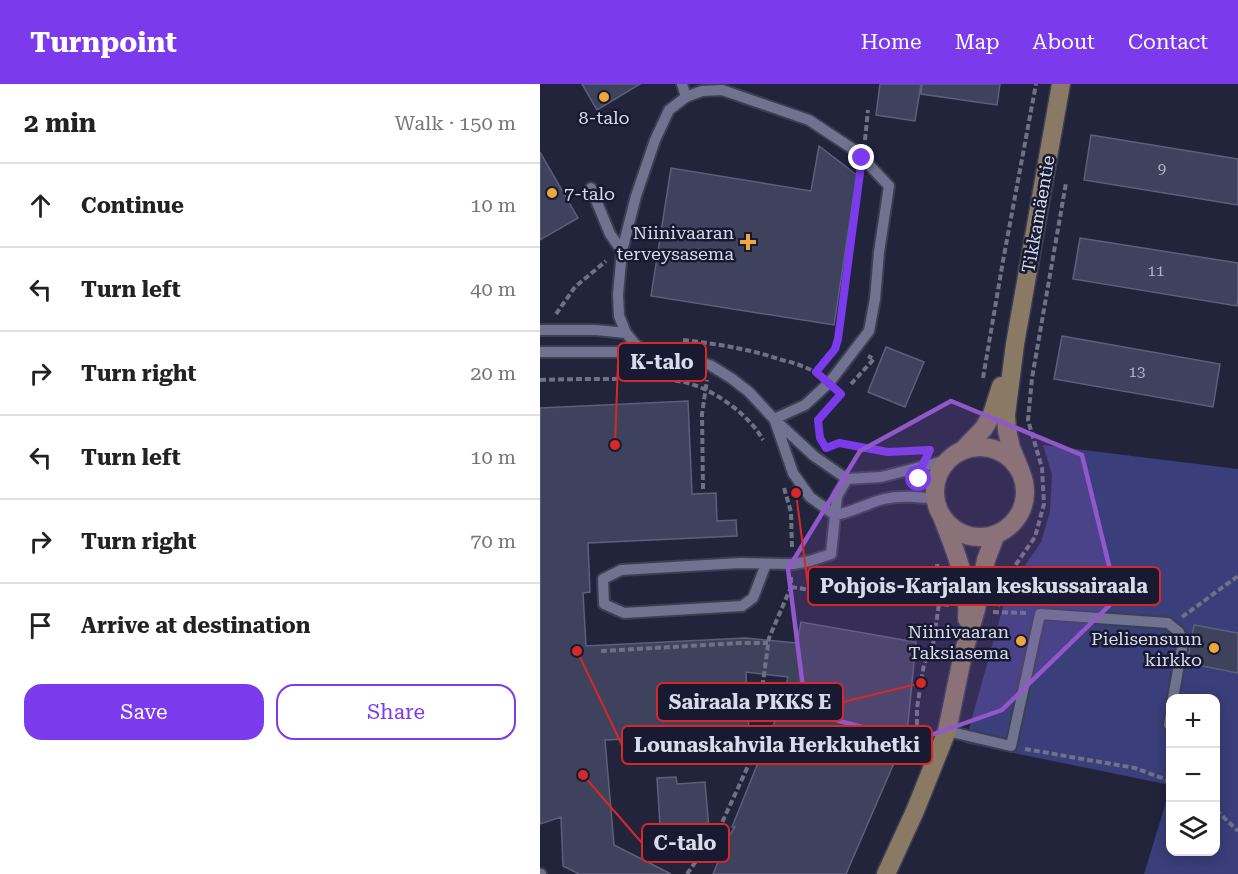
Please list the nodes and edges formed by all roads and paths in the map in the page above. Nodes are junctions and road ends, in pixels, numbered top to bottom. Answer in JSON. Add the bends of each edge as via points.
{"nodes":[{"id":1,"x":682,"y":84,"type":"edge"},
{"id":2,"x":1036,"y":84,"type":"edge"},
{"id":3,"x":1061,"y":84,"type":"edge"},
{"id":4,"x":686,"y":97,"type":"junction"},
{"id":5,"x":868,"y":110,"type":"dead end"},
{"id":6,"x":862,"y":158,"type":"junction"},
{"id":7,"x":1066,"y":178,"type":"dead end"},
{"id":8,"x":591,"y":188,"type":"dead end"},
{"id":9,"x":622,"y":251,"type":"junction"},
{"id":10,"x":563,"y":316,"type":"dead end"},
{"id":11,"x":540,"y":330,"type":"edge"},
{"id":12,"x":626,"y":333,"type":"junction"},
{"id":13,"x":682,"y":340,"type":"dead end"},
{"id":14,"x":1015,"y":344,"type":"junction"},
{"id":15,"x":724,"y":345,"type":"junction"},
{"id":16,"x":835,"y":349,"type":"dead end"},
{"id":17,"x":540,"y":352,"type":"edge"},
{"id":18,"x":646,"y":352,"type":"junction"},
{"id":19,"x":874,"y":359,"type":"dead end"},
{"id":20,"x":822,"y":364,"type":"dead end"},
{"id":21,"x":710,"y":365,"type":"junction"},
{"id":22,"x":816,"y":372,"type":"junction"},
{"id":23,"x":1032,"y":378,"type":"dead end"},
{"id":24,"x":982,"y":382,"type":"dead end"},
{"id":25,"x":829,"y":383,"type":"junction"},
{"id":26,"x":841,"y":394,"type":"junction"},
{"id":27,"x":774,"y":419,"type":"junction"},
{"id":28,"x":956,"y":455,"type":"junction"},
{"id":29,"x":921,"y":468,"type":"junction"},
{"id":30,"x":1021,"y":472,"type":"junction"},
{"id":31,"x":847,"y":479,"type":"junction"},
{"id":32,"x":703,"y":489,"type":"dead end"},
{"id":33,"x":938,"y":505,"type":"junction"},
{"id":34,"x":835,"y":515,"type":"junction"},
{"id":35,"x":996,"y":534,"type":"junction"},
{"id":36,"x":937,"y":558,"type":"dead end"},
{"id":37,"x":766,"y":564,"type":"junction"},
{"id":38,"x":1238,"y":576,"type":"edge"},
{"id":39,"x":790,"y":587,"type":"dead end"},
{"id":40,"x":939,"y":604,"type":"junction"},
{"id":41,"x":972,"y":608,"type":"junction"},
{"id":42,"x":1040,"y":614,"type":"junction"},
{"id":43,"x":1168,"y":623,"type":"junction"},
{"id":44,"x":768,"y":643,"type":"dead end"},
{"id":45,"x":601,"y":651,"type":"dead end"},
{"id":46,"x":1174,"y":694,"type":"edge"},
{"id":47,"x":947,"y":731,"type":"junction"},
{"id":48,"x":1011,"y":746,"type":"junction"},
{"id":49,"x":914,"y":761,"type":"dead end"},
{"id":50,"x":1166,"y":780,"type":"edge"},
{"id":51,"x":1220,"y":815,"type":"edge"},
{"id":52,"x":1238,"y":831,"type":"edge"},
{"id":53,"x":886,"y":874,"type":"edge"}],
"edges":[{"from":1,"to":4,"type":"lane"},
{"from":2,"to":24,"type":"path"},
{"from":3,"to":14,"type":"street","name":"Tikkamäentie"},
{"from":4,"to":6,"type":"lane","via":[[722,90],[809,120]]},
{"from":4,"to":9,"type":"lane","via":[[669,110],[655,140]]},
{"from":5,"to":6,"type":"path"},
{"from":6,"to":16,"type":"path"},
{"from":6,"to":25,"type":"lane","via":[[889,186],[875,299],[869,331]]},
{"from":7,"to":23,"type":"path"},
{"from":8,"to":9,"type":"lane","via":[[610,234]]},
{"from":9,"to":10,"type":"path","via":[[575,287],[553,317]]},
{"from":9,"to":12,"type":"lane","via":[[618,294]]},
{"from":11,"to":12,"type":"lane"},
{"from":12,"to":18,"type":"lane"},
{"from":13,"to":15,"type":"path"},
{"from":14,"to":28,"type":"street","name":"Tikkamäentie","via":[[992,414],[984,428]]},
{"from":14,"to":30,"type":"street","name":"Tikkamäentie","via":[[1006,415],[1011,448]]},
{"from":15,"to":21,"type":"path"},
{"from":15,"to":22,"type":"path","via":[[760,352]]},
{"from":17,"to":18,"type":"lane"},
{"from":18,"to":21,"type":"lane"},
{"from":19,"to":26,"type":"path"},
{"from":20,"to":22,"type":"path"},
{"from":21,"to":27,"type":"lane","via":[[749,392]]},
{"from":21,"to":32,"type":"path","via":[[702,414]]},
{"from":22,"to":25,"type":"path"},
{"from":25,"to":26,"type":"path"},
{"from":25,"to":27,"type":"lane","via":[[805,405]]},
{"from":26,"to":29,"type":"path","via":[[818,420],[820,438],[826,448],[839,443],[888,452],[930,450]]},
{"from":27,"to":31,"type":"lane","via":[[814,456]]},
{"from":27,"to":34,"type":"lane","via":[[793,473],[810,497]]},
{"from":28,"to":29,"type":"lane"},
{"from":28,"to":30,"type":"street","via":[[977,447],[990,448],[1013,461]]},
{"from":28,"to":33,"type":"street","via":[[938,478]]},
{"from":29,"to":31,"type":"lane","via":[[881,477]]},
{"from":30,"to":35,"type":"street","via":[[1024,502],[1009,527]]},
{"from":31,"to":34,"type":"lane","via":[[837,496]]},
{"from":33,"to":34,"type":"lane","via":[[903,497],[886,498]]},
{"from":33,"to":35,"type":"street","via":[[949,524],[963,533],[979,537]]},
{"from":33,"to":41,"type":"street"},
{"from":34,"to":37,"type":"lane","via":[[831,554],[793,564]]},
{"from":35,"to":41,"type":"street"},
{"from":36,"to":40,"type":"path"},
{"from":37,"to":37,"type":"lane","via":[[621,570],[603,579],[604,604],[624,613],[742,606],[753,598]]},
{"from":38,"to":43,"type":"path","via":[[1184,617]]},
{"from":39,"to":40,"type":"path"},
{"from":40,"to":41,"type":"path"},
{"from":40,"to":49,"type":"path","via":[[933,645],[924,664]]},
{"from":41,"to":42,"type":"path"},
{"from":41,"to":47,"type":"street"},
{"from":42,"to":43,"type":"lane"},
{"from":42,"to":48,"type":"lane"},
{"from":43,"to":46,"type":"lane","via":[[1179,632],[1183,642]]},
{"from":44,"to":45,"type":"path"},
{"from":47,"to":48,"type":"lane"},
{"from":47,"to":53,"type":"street"},
{"from":48,"to":50,"type":"path","via":[[1135,768]]},
{"from":51,"to":52,"type":"path"}]}
